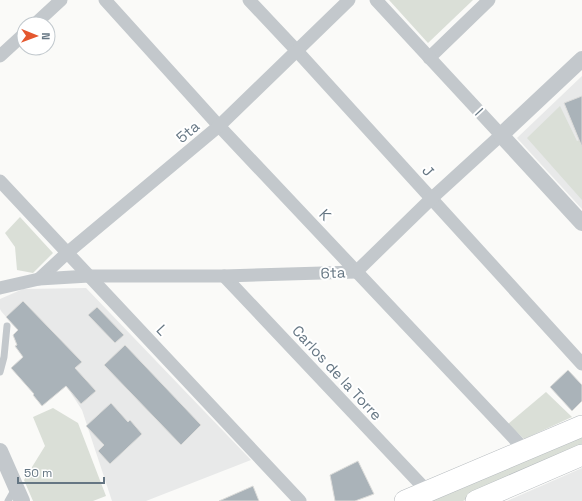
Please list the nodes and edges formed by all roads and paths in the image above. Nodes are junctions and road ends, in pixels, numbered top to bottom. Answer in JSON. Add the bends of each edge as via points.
{"nodes":[{"id":1,"x":61,"y":0,"type":"edge"},
{"id":2,"x":105,"y":0,"type":"edge"},
{"id":3,"x":249,"y":0,"type":"edge"},
{"id":4,"x":349,"y":0,"type":"edge"},
{"id":5,"x":376,"y":0,"type":"edge"},
{"id":6,"x":489,"y":0,"type":"edge"},
{"id":7,"x":44,"y":16,"type":"edge"},
{"id":8,"x":16,"y":41,"type":"edge"},
{"id":9,"x":297,"y":51,"type":"junction"},
{"id":10,"x":0,"y":56,"type":"edge"},
{"id":11,"x":429,"y":58,"type":"junction"},
{"id":12,"x":582,"y":59,"type":"edge"},
{"id":13,"x":220,"y":126,"type":"junction"},
{"id":14,"x":501,"y":135,"type":"junction"},
{"id":15,"x":0,"y":181,"type":"edge"},
{"id":16,"x":432,"y":198,"type":"junction"},
{"id":17,"x":582,"y":223,"type":"edge"},
{"id":18,"x":67,"y":253,"type":"junction"},
{"id":19,"x":356,"y":272,"type":"junction"},
{"id":20,"x":90,"y":276,"type":"junction"},
{"id":21,"x":224,"y":276,"type":"junction"},
{"id":22,"x":39,"y":280,"type":"junction"},
{"id":23,"x":0,"y":288,"type":"edge"},
{"id":24,"x":7,"y":326,"type":"dead end"},
{"id":25,"x":582,"y":364,"type":"edge"},
{"id":26,"x":0,"y":372,"type":"edge"},
{"id":27,"x":582,"y":426,"type":"edge"},
{"id":28,"x":525,"y":450,"type":"junction"},
{"id":29,"x":0,"y":451,"type":"edge"},
{"id":30,"x":582,"y":455,"type":"edge"},
{"id":31,"x":427,"y":492,"type":"junction"},
{"id":32,"x":19,"y":494,"type":"edge"},
{"id":33,"x":8,"y":501,"type":"edge"},
{"id":34,"x":300,"y":501,"type":"edge"},
{"id":35,"x":405,"y":501,"type":"edge"},
{"id":36,"x":476,"y":501,"type":"edge"}],
"edges":[{"from":1,"to":7,"type":"street"},
{"from":2,"to":13,"type":"street","name":"K"},
{"from":3,"to":9,"type":"street","name":"J"},
{"from":4,"to":9,"type":"street","name":"5ta"},
{"from":5,"to":11,"type":"street","name":"I"},
{"from":6,"to":11,"type":"street"},
{"from":8,"to":10,"type":"street"},
{"from":9,"to":13,"type":"street","name":"5ta"},
{"from":9,"to":16,"type":"street","name":"J"},
{"from":11,"to":14,"type":"street","name":"I"},
{"from":12,"to":14,"type":"street","name":"6ta"},
{"from":13,"to":18,"type":"street","name":"5ta"},
{"from":13,"to":19,"type":"street","name":"K"},
{"from":14,"to":16,"type":"street","name":"6ta"},
{"from":14,"to":17,"type":"street","name":"I"},
{"from":15,"to":18,"type":"street","name":"L"},
{"from":16,"to":19,"type":"street","name":"6ta"},
{"from":16,"to":25,"type":"street","name":"J"},
{"from":18,"to":20,"type":"street","name":"L"},
{"from":18,"to":22,"type":"street","name":"5ta"},
{"from":19,"to":21,"type":"street","name":"6ta"},
{"from":19,"to":28,"type":"street","name":"K"},
{"from":20,"to":21,"type":"street","name":"6ta"},
{"from":20,"to":22,"type":"street","name":"6ta"},
{"from":20,"to":34,"type":"street","name":"L"},
{"from":21,"to":31,"type":"street","name":"Carlos de la Torre"},
{"from":22,"to":23,"type":"street","name":"6ta"},
{"from":24,"to":26,"type":"lane"},
{"from":27,"to":28,"type":"main road"},
{"from":28,"to":31,"type":"main road"},
{"from":29,"to":32,"type":"street"},
{"from":30,"to":36,"type":"main road"},
{"from":31,"to":35,"type":"main road"},
{"from":32,"to":33,"type":"lane"}]}
